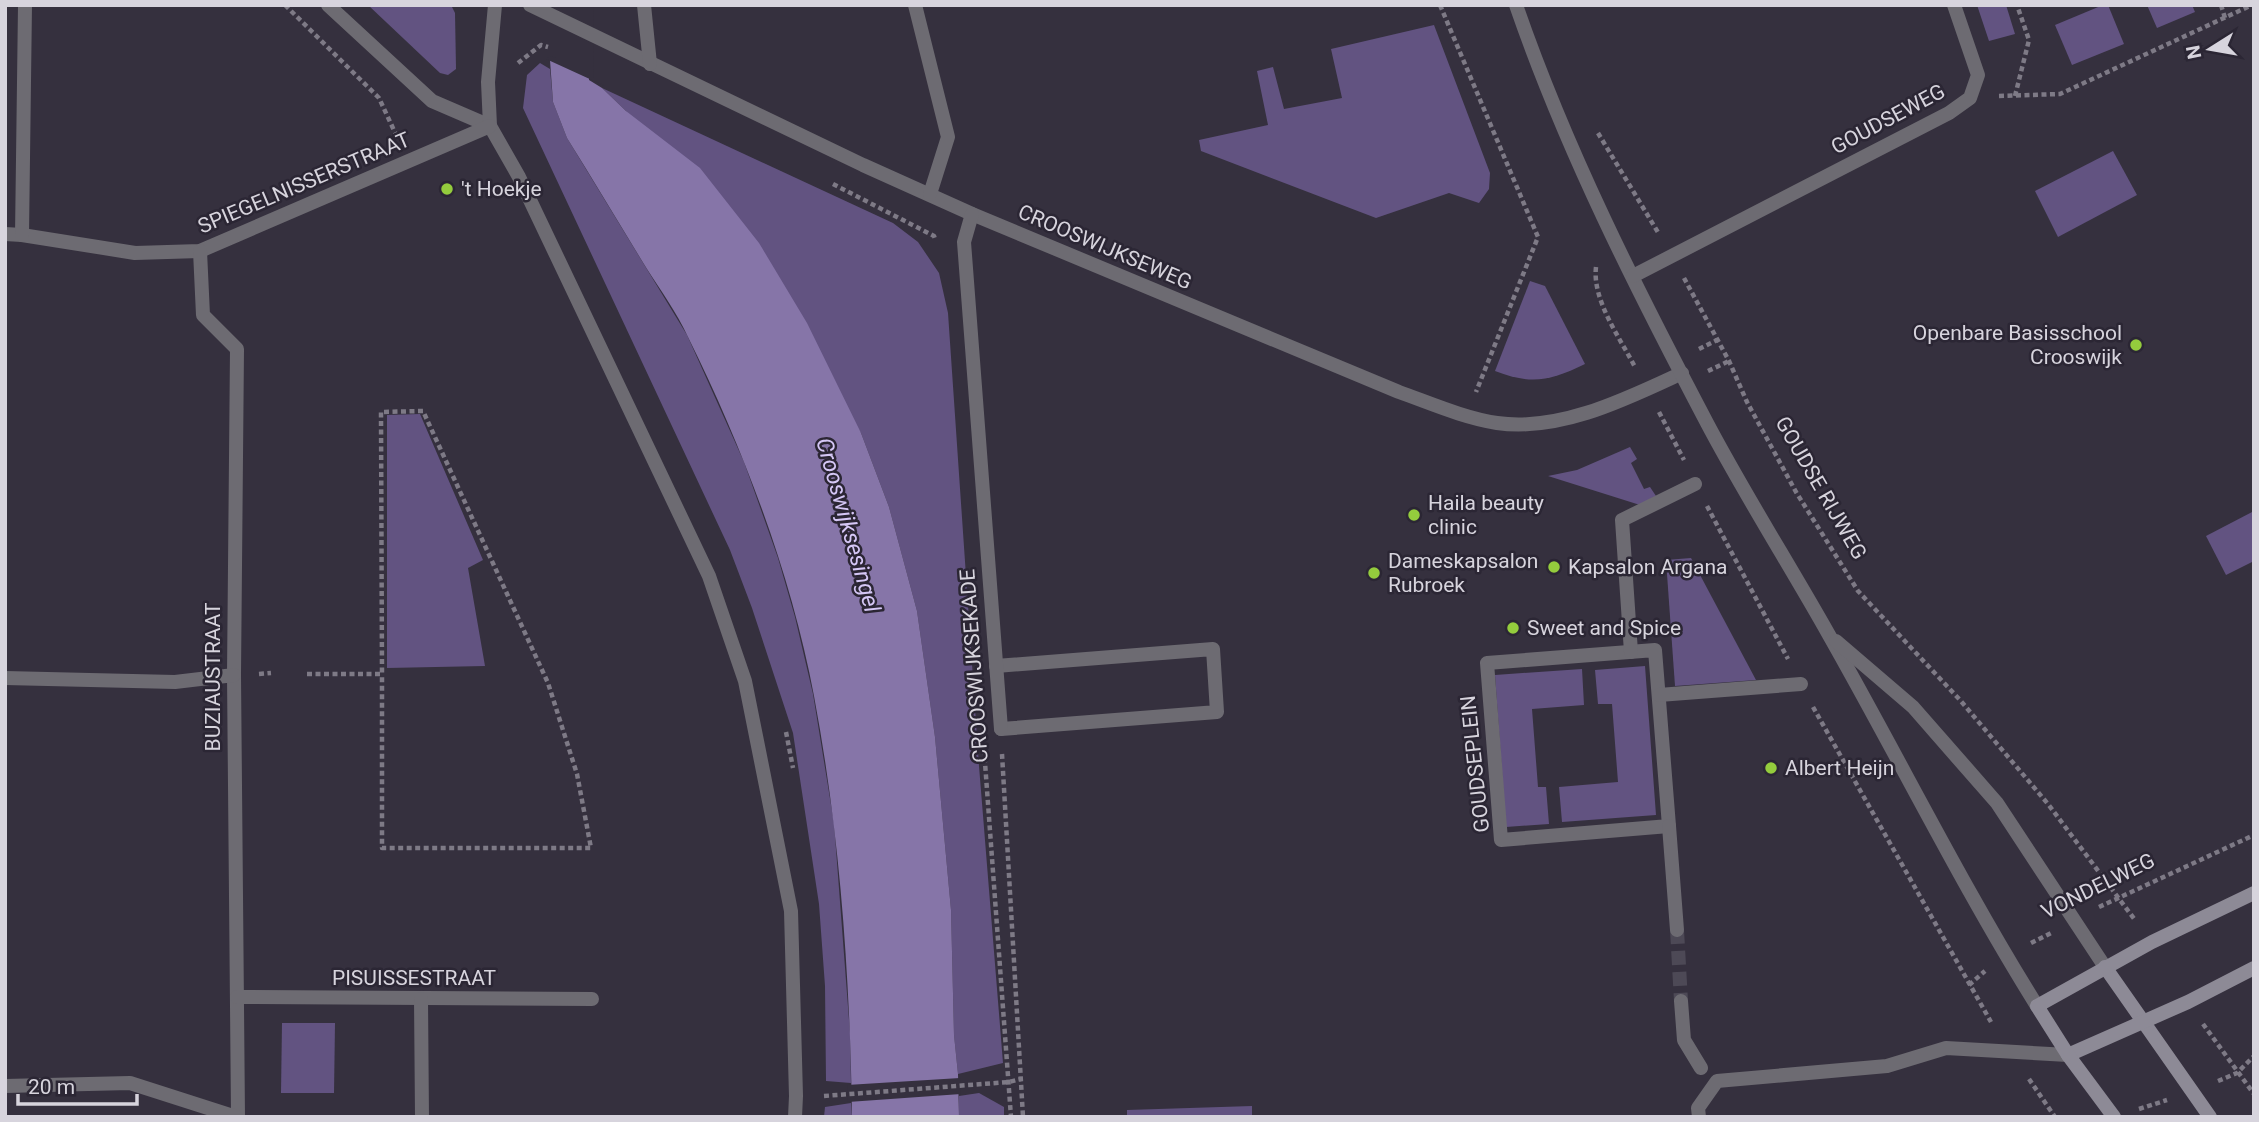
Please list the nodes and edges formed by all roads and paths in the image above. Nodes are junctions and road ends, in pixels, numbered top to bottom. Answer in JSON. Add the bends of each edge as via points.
{"nodes":[{"id":1,"x":25,"y":5,"type":"edge"},
{"id":2,"x":285,"y":5,"type":"edge"},
{"id":3,"x":328,"y":5,"type":"edge"},
{"id":4,"x":495,"y":5,"type":"edge"},
{"id":5,"x":644,"y":5,"type":"edge"},
{"id":6,"x":915,"y":5,"type":"edge"},
{"id":7,"x":1440,"y":5,"type":"edge"},
{"id":8,"x":1516,"y":5,"type":"edge"},
{"id":9,"x":1954,"y":5,"type":"edge"},
{"id":10,"x":2017,"y":5,"type":"edge"},
{"id":11,"x":2221,"y":5,"type":"edge"},
{"id":12,"x":2252,"y":5,"type":"edge"},
{"id":13,"x":535,"y":8,"type":"edge"},
{"id":14,"x":2225,"y":18,"type":"junction"},
{"id":15,"x":650,"y":64,"type":"junction"},
{"id":16,"x":2015,"y":96,"type":"junction"},
{"id":17,"x":1970,"y":97,"type":"junction"},
{"id":18,"x":490,"y":126,"type":"junction"},
{"id":19,"x":1597,"y":131,"type":"dead end"},
{"id":20,"x":408,"y":162,"type":"junction"},
{"id":21,"x":822,"y":179,"type":"dead end"},
{"id":22,"x":930,"y":194,"type":"junction"},
{"id":23,"x":972,"y":214,"type":"junction"},
{"id":24,"x":5,"y":234,"type":"edge"},
{"id":25,"x":22,"y":234,"type":"junction"},
{"id":26,"x":938,"y":249,"type":"dead end"},
{"id":27,"x":200,"y":251,"type":"junction"},
{"id":28,"x":1672,"y":255,"type":"junction"},
{"id":29,"x":1596,"y":265,"type":"dead end"},
{"id":30,"x":1633,"y":276,"type":"junction"},
{"id":31,"x":1682,"y":373,"type":"junction"},
{"id":32,"x":1646,"y":389,"type":"junction"},
{"id":33,"x":1466,"y":415,"type":"junction"},
{"id":34,"x":1695,"y":484,"type":"junction"},
{"id":35,"x":1829,"y":635,"type":"junction"},
{"id":36,"x":1631,"y":652,"type":"junction"},
{"id":37,"x":996,"y":666,"type":"junction"},
{"id":38,"x":307,"y":674,"type":"dead end"},
{"id":39,"x":382,"y":674,"type":"junction"},
{"id":40,"x":234,"y":676,"type":"junction"},
{"id":41,"x":5,"y":678,"type":"edge"},
{"id":42,"x":1801,"y":684,"type":"junction"},
{"id":43,"x":1659,"y":695,"type":"junction"},
{"id":44,"x":1001,"y":729,"type":"junction"},
{"id":45,"x":983,"y":738,"type":"dead end"},
{"id":46,"x":1669,"y":827,"type":"junction"},
{"id":47,"x":2254,"y":835,"type":"edge"},
{"id":48,"x":2254,"y":893,"type":"edge"},
{"id":49,"x":2118,"y":897,"type":"junction"},
{"id":50,"x":2076,"y":921,"type":"junction"},
{"id":51,"x":1677,"y":930,"type":"tunnel mouth"},
{"id":52,"x":2005,"y":955,"type":"junction"},
{"id":53,"x":2105,"y":967,"type":"junction"},
{"id":54,"x":2254,"y":968,"type":"edge"},
{"id":55,"x":237,"y":998,"type":"junction"},
{"id":56,"x":421,"y":999,"type":"junction"},
{"id":57,"x":592,"y":999,"type":"dead end"},
{"id":58,"x":1681,"y":1001,"type":"tunnel mouth"},
{"id":59,"x":2037,"y":1006,"type":"junction"},
{"id":60,"x":2143,"y":1023,"type":"junction"},
{"id":61,"x":2068,"y":1055,"type":"junction"},
{"id":62,"x":2254,"y":1056,"type":"edge"},
{"id":63,"x":1701,"y":1068,"type":"dead end"},
{"id":64,"x":1021,"y":1079,"type":"junction"},
{"id":65,"x":1009,"y":1082,"type":"junction"},
{"id":66,"x":5,"y":1086,"type":"edge"},
{"id":67,"x":848,"y":1093,"type":"dead end"},
{"id":68,"x":2254,"y":1094,"type":"edge"},
{"id":69,"x":237,"y":1117,"type":"edge"},
{"id":70,"x":422,"y":1117,"type":"edge"},
{"id":71,"x":794,"y":1117,"type":"edge"},
{"id":72,"x":1011,"y":1117,"type":"edge"},
{"id":73,"x":1023,"y":1117,"type":"edge"},
{"id":74,"x":1699,"y":1117,"type":"edge"},
{"id":75,"x":2114,"y":1117,"type":"edge"},
{"id":76,"x":2210,"y":1117,"type":"edge"}],
"edges":[{"from":1,"to":25,"type":"street"},
{"from":2,"to":20,"type":"path","via":[[379,98]]},
{"from":3,"to":18,"type":"street","via":[[432,102]]},
{"from":4,"to":18,"type":"street","via":[[488,82]]},
{"from":5,"to":15,"type":"street"},
{"from":6,"to":22,"type":"street","via":[[948,137]]},
{"from":7,"to":33,"type":"path","via":[[1538,237]]},
{"from":8,"to":30,"type":"street","via":[[1539,71]]},
{"from":9,"to":17,"type":"street","via":[[1978,75]]},
{"from":10,"to":16,"type":"path","via":[[2029,40]]},
{"from":11,"to":14,"type":"path"},
{"from":12,"to":14,"type":"path","name":"GOUDSEWEG"},
{"from":13,"to":15,"type":"street","name":"CROOSWIJKSEWEG"},
{"from":14,"to":16,"type":"path","name":"GOUDSEWEG","via":[[2060,94]]},
{"from":15,"to":22,"type":"street","name":"CROOSWIJKSEWEG"},
{"from":16,"to":17,"type":"path","name":"GOUDSEWEG"},
{"from":17,"to":28,"type":"street","name":"GOUDSEWEG","via":[[1949,113]]},
{"from":18,"to":20,"type":"street","name":"SPIEGELNISSERSTRAAT"},
{"from":18,"to":71,"type":"street","via":[[519,177],[709,576],[745,681],[791,911]]},
{"from":19,"to":28,"type":"path","name":"GOUDSE RIJWEG"},
{"from":20,"to":27,"type":"street","name":"SPIEGELNISSERSTRAAT"},
{"from":21,"to":26,"type":"path","via":[[934,236]]},
{"from":22,"to":23,"type":"street","name":"CROOSWIJKSEWEG"},
{"from":23,"to":33,"type":"street","name":"CROOSWIJKSEWEG","via":[[1399,393]]},
{"from":23,"to":37,"type":"street","name":"CROOSWIJKSEKADE","via":[[964,242]]},
{"from":24,"to":25,"type":"street","name":"SPIEGELNISSERSTRAAT"},
{"from":25,"to":27,"type":"street","name":"SPIEGELNISSERSTRAAT","via":[[135,253]]},
{"from":27,"to":40,"type":"street","name":"BUZIAUSTRAAT","via":[[202,314],[237,349]]},
{"from":28,"to":30,"type":"street","name":"GOUDSEWEG"},
{"from":28,"to":49,"type":"path","name":"GOUDSE RIJWEG","via":[[1790,481],[1858,591],[1960,700],[2048,804]]},
{"from":29,"to":32,"type":"path","via":[[1597,295]]},
{"from":30,"to":31,"type":"street"},
{"from":31,"to":32,"type":"street","name":"CROOSWIJKSEWEG"},
{"from":31,"to":35,"type":"street"},
{"from":32,"to":33,"type":"street","name":"CROOSWIJKSEWEG","via":[[1558,422],[1497,423]]},
{"from":32,"to":34,"type":"path"},
{"from":34,"to":36,"type":"street","via":[[1622,520]]},
{"from":34,"to":42,"type":"path"},
{"from":35,"to":50,"type":"street","via":[[1913,707],[1997,803]]},
{"from":35,"to":52,"type":"street"},
{"from":36,"to":43,"type":"street","name":"GOUDSEPLEIN","via":[[1655,650]]},
{"from":36,"to":46,"type":"street","name":"GOUDSEPLEIN","via":[[1487,663],[1501,840]]},
{"from":37,"to":44,"type":"street","name":"CROOSWIJKSEKADE"},
{"from":37,"to":44,"type":"street","via":[[1213,649],[1217,712]]},
{"from":38,"to":39,"type":"path"},
{"from":39,"to":39,"type":"path","via":[[381,412],[423,411],[548,683],[577,774],[591,848],[382,848]]},
{"from":40,"to":41,"type":"street","via":[[174,682]]},
{"from":40,"to":55,"type":"street","name":"BUZIAUSTRAAT"},
{"from":42,"to":43,"type":"street"},
{"from":42,"to":52,"type":"path","name":"VONDELWEG","via":[[1969,985]]},
{"from":43,"to":46,"type":"street","name":"GOUDSEPLEIN"},
{"from":44,"to":64,"type":"path","name":"CROOSWIJKSEKADE"},
{"from":45,"to":65,"type":"path"},
{"from":46,"to":51,"type":"street","name":"GOUDSEPLEIN"},
{"from":47,"to":49,"type":"path","name":"VONDELWEG"},
{"from":48,"to":53,"type":"street"},
{"from":49,"to":50,"type":"path","name":"VONDELWEG"},
{"from":50,"to":52,"type":"path","name":"VONDELWEG"},
{"from":50,"to":53,"type":"street"},
{"from":52,"to":59,"type":"street"},
{"from":53,"to":59,"type":"street"},
{"from":53,"to":60,"type":"street"},
{"from":54,"to":60,"type":"street"},
{"from":55,"to":56,"type":"street","name":"PISUISSESTRAAT"},
{"from":55,"to":69,"type":"street","name":"BUZIAUSTRAAT"},
{"from":56,"to":57,"type":"street","name":"PISUISSESTRAAT"},
{"from":56,"to":70,"type":"street"},
{"from":58,"to":63,"type":"street","via":[[1684,1040]]},
{"from":59,"to":61,"type":"street"},
{"from":60,"to":61,"type":"street"},
{"from":60,"to":76,"type":"street"},
{"from":61,"to":74,"type":"street","via":[[1946,1048],[1874,1068],[1717,1081],[1698,1108]]},
{"from":61,"to":75,"type":"street"},
{"from":62,"to":68,"type":"path","via":[[2237,1073]]},
{"from":64,"to":65,"type":"path"},
{"from":64,"to":73,"type":"path","name":"CROOSWIJKSEKADE"},
{"from":65,"to":67,"type":"path"},
{"from":65,"to":72,"type":"path"},
{"from":66,"to":69,"type":"street","via":[[130,1083]]}]}
